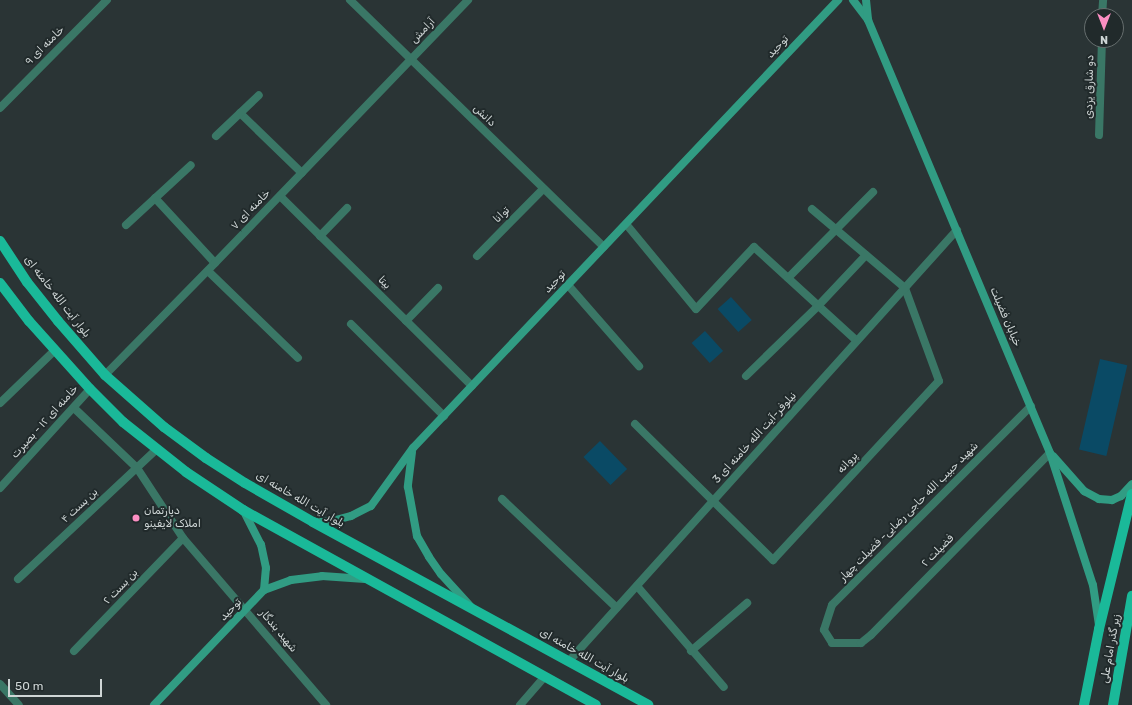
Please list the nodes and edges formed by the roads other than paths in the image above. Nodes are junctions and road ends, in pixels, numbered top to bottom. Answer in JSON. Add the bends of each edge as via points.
{"nodes":[{"id":1,"x":107,"y":0,"type":"edge"},
{"id":2,"x":350,"y":0,"type":"edge"},
{"id":3,"x":468,"y":0,"type":"edge"},
{"id":4,"x":838,"y":0,"type":"edge"},
{"id":5,"x":853,"y":0,"type":"edge"},
{"id":6,"x":866,"y":0,"type":"edge"},
{"id":7,"x":868,"y":20,"type":"junction"},
{"id":8,"x":1102,"y":48,"type":"edge"},
{"id":9,"x":411,"y":59,"type":"junction"},
{"id":10,"x":259,"y":95,"type":"dead end"},
{"id":11,"x":0,"y":108,"type":"edge"},
{"id":12,"x":240,"y":113,"type":"junction"},
{"id":13,"x":216,"y":136,"type":"dead end"},
{"id":14,"x":1099,"y":136,"type":"dead end"},
{"id":15,"x":191,"y":165,"type":"dead end"},
{"id":16,"x":302,"y":173,"type":"junction"},
{"id":17,"x":543,"y":189,"type":"junction"},
{"id":18,"x":873,"y":192,"type":"dead end"},
{"id":19,"x":280,"y":196,"type":"junction"},
{"id":20,"x":155,"y":198,"type":"junction"},
{"id":21,"x":347,"y":208,"type":"dead end"},
{"id":22,"x":812,"y":209,"type":"dead end"},
{"id":23,"x":626,"y":224,"type":"junction"},
{"id":24,"x":126,"y":225,"type":"dead end"},
{"id":25,"x":835,"y":229,"type":"junction"},
{"id":26,"x":957,"y":230,"type":"junction"},
{"id":27,"x":320,"y":236,"type":"junction"},
{"id":28,"x":0,"y":241,"type":"edge"},
{"id":29,"x":604,"y":247,"type":"junction"},
{"id":30,"x":866,"y":255,"type":"junction"},
{"id":31,"x":477,"y":256,"type":"dead end"},
{"id":32,"x":215,"y":263,"type":"junction"},
{"id":33,"x":208,"y":270,"type":"junction"},
{"id":34,"x":788,"y":278,"type":"junction"},
{"id":35,"x":0,"y":283,"type":"edge"},
{"id":36,"x":568,"y":285,"type":"junction"},
{"id":37,"x":438,"y":288,"type":"dead end"},
{"id":38,"x":905,"y":288,"type":"junction"},
{"id":39,"x":818,"y":306,"type":"junction"},
{"id":40,"x":406,"y":321,"type":"junction"},
{"id":41,"x":351,"y":324,"type":"dead end"},
{"id":42,"x":857,"y":341,"type":"junction"},
{"id":43,"x":54,"y":351,"type":"junction"},
{"id":44,"x":298,"y":358,"type":"dead end"},
{"id":45,"x":639,"y":366,"type":"dead end"},
{"id":46,"x":105,"y":375,"type":"junction"},
{"id":47,"x":746,"y":376,"type":"dead end"},
{"id":48,"x":472,"y":386,"type":"junction"},
{"id":49,"x":90,"y":389,"type":"junction"},
{"id":50,"x":0,"y":402,"type":"edge"},
{"id":51,"x":1031,"y":406,"type":"junction"},
{"id":52,"x":74,"y":408,"type":"junction"},
{"id":53,"x":444,"y":416,"type":"junction"},
{"id":54,"x":635,"y":424,"type":"dead end"},
{"id":55,"x":414,"y":448,"type":"junction"},
{"id":56,"x":157,"y":449,"type":"junction"},
{"id":57,"x":1050,"y":452,"type":"junction"},
{"id":58,"x":137,"y":468,"type":"junction"},
{"id":59,"x":1132,"y":484,"type":"edge"},
{"id":60,"x":0,"y":488,"type":"edge"},
{"id":61,"x":1132,"y":494,"type":"edge"},
{"id":62,"x":502,"y":499,"type":"dead end"},
{"id":63,"x":713,"y":502,"type":"junction"},
{"id":64,"x":243,"y":510,"type":"junction"},
{"id":65,"x":313,"y":522,"type":"junction"},
{"id":66,"x":183,"y":538,"type":"junction"},
{"id":67,"x":18,"y":579,"type":"dead end"},
{"id":68,"x":366,"y":579,"type":"junction"},
{"id":69,"x":636,"y":586,"type":"junction"},
{"id":70,"x":264,"y":590,"type":"junction"},
{"id":71,"x":1132,"y":596,"type":"edge"},
{"id":72,"x":747,"y":603,"type":"dead end"},
{"id":73,"x":617,"y":608,"type":"junction"},
{"id":74,"x":473,"y":609,"type":"junction"},
{"id":75,"x":245,"y":611,"type":"junction"},
{"id":76,"x":1099,"y":630,"type":"junction"},
{"id":77,"x":832,"y":643,"type":"joint"},
{"id":78,"x":691,"y":651,"type":"junction"},
{"id":79,"x":74,"y":652,"type":"dead end"},
{"id":80,"x":569,"y":661,"type":"junction"},
{"id":81,"x":545,"y":676,"type":"junction"},
{"id":82,"x":0,"y":684,"type":"edge"},
{"id":83,"x":724,"y":687,"type":"dead end"},
{"id":84,"x":19,"y":705,"type":"edge"},
{"id":85,"x":154,"y":705,"type":"edge"},
{"id":86,"x":326,"y":705,"type":"edge"},
{"id":87,"x":520,"y":705,"type":"edge"},
{"id":88,"x":596,"y":705,"type":"edge"},
{"id":89,"x":648,"y":705,"type":"edge"},
{"id":90,"x":1084,"y":705,"type":"edge"},
{"id":91,"x":1113,"y":705,"type":"edge"}],
"edges":[{"from":1,"to":11,"type":"street","name":"خامنه ای ۹"},
{"from":2,"to":9,"type":"street","name":"دانش"},
{"from":3,"to":9,"type":"street","name":"آرامش"},
{"from":4,"to":23,"type":"street","name":"توحید"},
{"from":5,"to":7,"type":"street","name":"خیابان فضیلت"},
{"from":6,"to":7,"type":"street","name":"خیابان فضیلت"},
{"from":7,"to":26,"type":"street","name":"خیابان فضیلت"},
{"from":8,"to":14,"type":"street","name":"دو شارق یزدی"},
{"from":9,"to":16,"type":"street","name":"خامنه ای ۷"},
{"from":9,"to":17,"type":"street","name":"دانش"},
{"from":10,"to":12,"type":"street"},
{"from":12,"to":13,"type":"street"},
{"from":12,"to":16,"type":"street"},
{"from":15,"to":20,"type":"street"},
{"from":16,"to":19,"type":"street","name":"خامنه ای ۷"},
{"from":17,"to":29,"type":"street","name":"دانش"},
{"from":17,"to":31,"type":"street","name":"توانا"},
{"from":18,"to":25,"type":"street"},
{"from":19,"to":27,"type":"street","name":"بیتا"},
{"from":19,"to":32,"type":"street","name":"خامنه ای ۷"},
{"from":20,"to":24,"type":"street"},
{"from":20,"to":32,"type":"street"},
{"from":21,"to":27,"type":"street"},
{"from":22,"to":25,"type":"street"},
{"from":23,"to":29,"type":"street","name":"توحید"},
{"from":23,"to":34,"type":"street","via":[[696,309],[754,247]]},
{"from":25,"to":30,"type":"street"},
{"from":25,"to":34,"type":"street"},
{"from":26,"to":38,"type":"street","name":"نیلوفر-آیت الله خامنه ای 3"},
{"from":26,"to":51,"type":"street","name":"خیابان فضیلت"},
{"from":27,"to":40,"type":"street","name":"بیتا"},
{"from":28,"to":46,"type":"main road","name":"بلوار آیت الله خامنه ای","via":[[27,282]]},
{"from":29,"to":36,"type":"street","name":"توحید"},
{"from":30,"to":38,"type":"street"},
{"from":30,"to":39,"type":"street"},
{"from":32,"to":33,"type":"street","name":"خامنه ای ۷"},
{"from":33,"to":44,"type":"street"},
{"from":33,"to":46,"type":"street","name":"خامنه ای ۷"},
{"from":34,"to":39,"type":"street"},
{"from":35,"to":43,"type":"main road"},
{"from":36,"to":45,"type":"street"},
{"from":36,"to":48,"type":"street","name":"توحید"},
{"from":37,"to":40,"type":"street"},
{"from":38,"to":42,"type":"street","name":"نیلوفر-آیت الله خامنه ای 3"},
{"from":38,"to":63,"type":"street","name":"پروانه","via":[[939,381],[773,560]]},
{"from":39,"to":42,"type":"street"},
{"from":39,"to":47,"type":"street"},
{"from":40,"to":48,"type":"street","name":"بیتا"},
{"from":41,"to":53,"type":"street"},
{"from":42,"to":63,"type":"street","name":"نیلوفر-آیت الله خامنه ای 3"},
{"from":43,"to":49,"type":"main road"},
{"from":43,"to":50,"type":"street"},
{"from":46,"to":65,"type":"main road","name":"بلوار آیت الله خامنه ای","via":[[164,427],[206,458]]},
{"from":48,"to":53,"type":"street","name":"توحید"},
{"from":49,"to":52,"type":"street","name":"خامنه ای ۱۲ - بصیرت"},
{"from":49,"to":56,"type":"main road","via":[[123,422]]},
{"from":51,"to":57,"type":"street","name":"خیابان فضیلت"},
{"from":51,"to":77,"type":"street","name":"شهید حبیب الله حاجی رضایی- فضیلت چهار","via":[[832,605],[824,630]]},
{"from":52,"to":58,"type":"street","name":"شهید بندگار"},
{"from":52,"to":60,"type":"street","name":"خامنه ای ۱۲ - بصیرت"},
{"from":53,"to":55,"type":"street","name":"توحید"},
{"from":54,"to":63,"type":"street"},
{"from":55,"to":65,"type":"street","name":"توحید","via":[[371,506],[351,516]]},
{"from":55,"to":74,"type":"street","via":[[408,487],[417,536],[441,574]]},
{"from":56,"to":58,"type":"street","name":"بن بست ۴"},
{"from":56,"to":64,"type":"main road"},
{"from":57,"to":59,"type":"street","via":[[1084,492],[1099,499],[1112,500],[1121,496]]},
{"from":57,"to":76,"type":"street","name":"خیابان فضیلت","via":[[1093,585]]},
{"from":57,"to":77,"type":"street","name":"فضیلت ۲","via":[[861,643]]},
{"from":58,"to":66,"type":"street","name":"شهید بندگار"},
{"from":58,"to":67,"type":"street","name":"بن بست ۴"},
{"from":61,"to":76,"type":"main road"},
{"from":62,"to":73,"type":"street"},
{"from":63,"to":69,"type":"street","name":"نیلوفر-آیت الله خامنه ای 3"},
{"from":64,"to":68,"type":"main road"},
{"from":64,"to":70,"type":"street","via":[[261,545],[266,568]]},
{"from":65,"to":74,"type":"main road","name":"بلوار آیت الله خامنه ای"},
{"from":66,"to":75,"type":"street","name":"شهید بندگار"},
{"from":66,"to":79,"type":"street","name":"بن بست ۲"},
{"from":68,"to":70,"type":"street","via":[[322,576],[291,580]]},
{"from":68,"to":81,"type":"main road"},
{"from":69,"to":73,"type":"street","name":"نیلوفر-آیت الله خامنه ای 3"},
{"from":69,"to":78,"type":"street"},
{"from":70,"to":75,"type":"street","name":"توحید"},
{"from":71,"to":91,"type":"main road","name":"زیر گذر امام علی"},
{"from":72,"to":78,"type":"street"},
{"from":73,"to":80,"type":"street","name":"نیلوفر-آیت الله خامنه ای 3"},
{"from":74,"to":80,"type":"main road","name":"بلوار آیت الله خامنه ای"},
{"from":75,"to":85,"type":"street","name":"توحید"},
{"from":75,"to":86,"type":"street","name":"شهید بندگار"},
{"from":76,"to":90,"type":"main road"},
{"from":78,"to":83,"type":"street"},
{"from":80,"to":89,"type":"main road","name":"بلوار آیت الله خامنه ای"},
{"from":81,"to":87,"type":"street"},
{"from":81,"to":88,"type":"main road"},
{"from":82,"to":84,"type":"street"}]}
